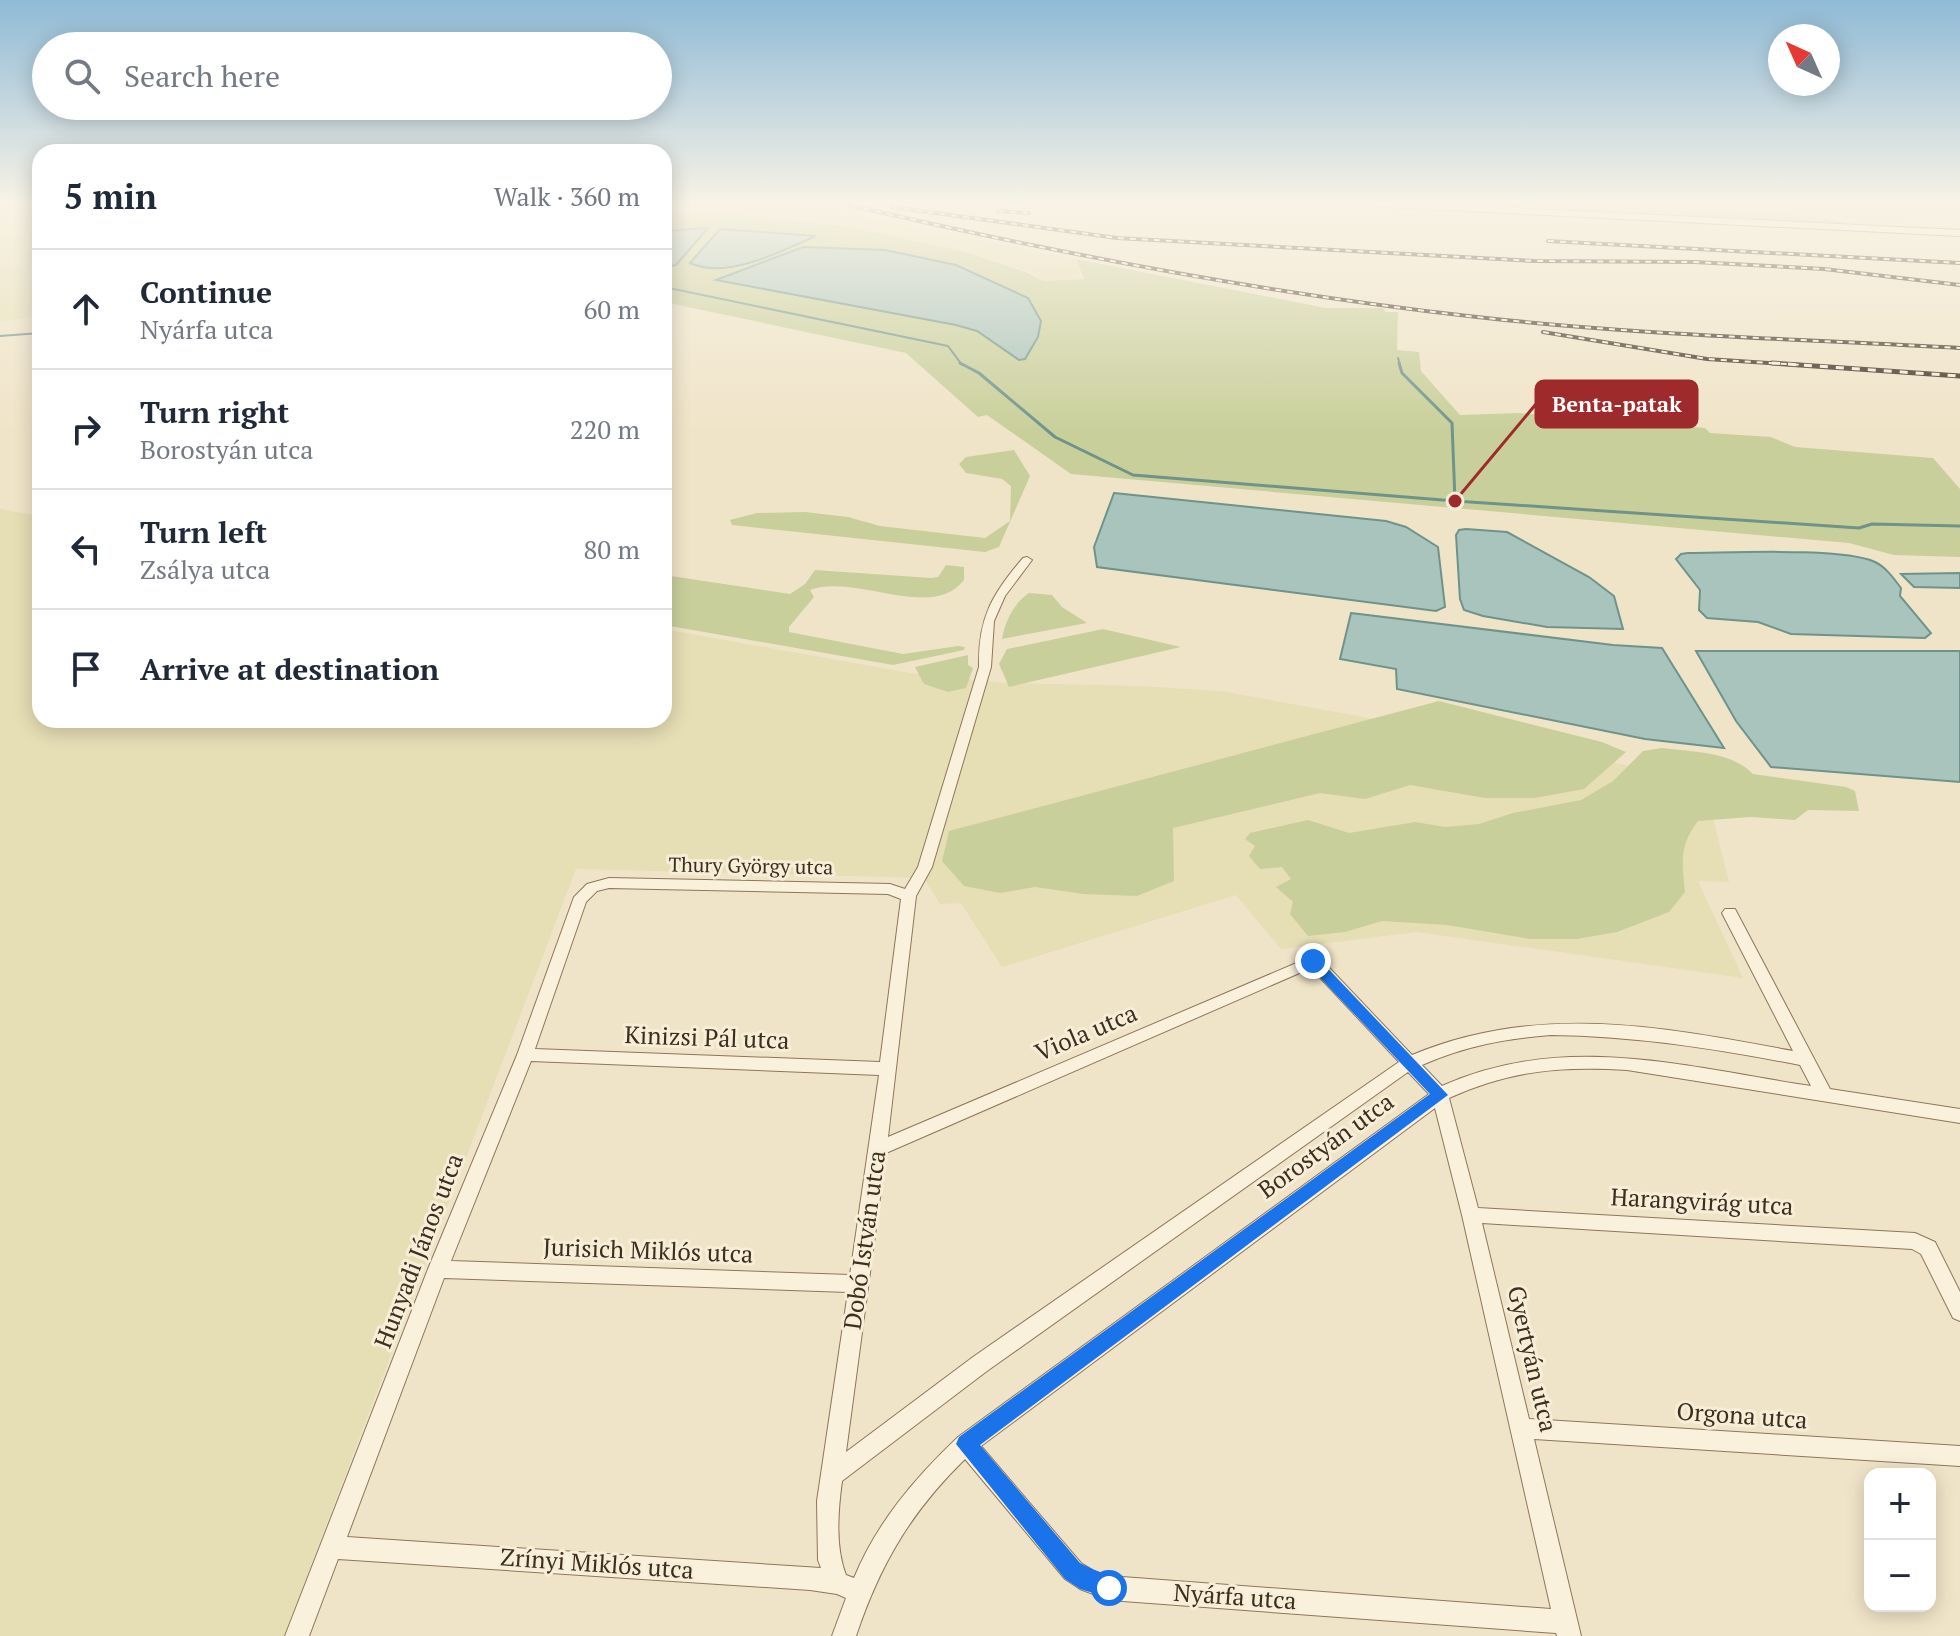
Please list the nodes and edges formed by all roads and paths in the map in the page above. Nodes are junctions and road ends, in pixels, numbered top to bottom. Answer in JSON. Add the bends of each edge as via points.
{"nodes":[{"id":1,"x":1027,"y":560,"type":"dead end"},
{"id":2,"x":592,"y":887,"type":"joint"},
{"id":3,"x":909,"y":896,"type":"junction"},
{"id":4,"x":1730,"y":913,"type":"dead end"},
{"id":5,"x":525,"y":1055,"type":"junction"},
{"id":6,"x":1807,"y":1060,"type":"junction"},
{"id":7,"x":1408,"y":1064,"type":"junction"},
{"id":8,"x":887,"y":1069,"type":"junction"},
{"id":9,"x":1440,"y":1095,"type":"junction"},
{"id":10,"x":1824,"y":1095,"type":"junction"},
{"id":11,"x":1960,"y":1116,"type":"edge"},
{"id":12,"x":878,"y":1149,"type":"junction"},
{"id":13,"x":1471,"y":1215,"type":"junction"},
{"id":14,"x":438,"y":1269,"type":"junction"},
{"id":15,"x":857,"y":1284,"type":"junction"},
{"id":16,"x":1960,"y":1312,"type":"edge"},
{"id":17,"x":1521,"y":1428,"type":"junction"},
{"id":18,"x":966,"y":1444,"type":"junction"},
{"id":19,"x":1960,"y":1456,"type":"edge"},
{"id":20,"x":834,"y":1474,"type":"junction"},
{"id":21,"x":333,"y":1547,"type":"junction"},
{"id":22,"x":848,"y":1587,"type":"junction"},
{"id":23,"x":1568,"y":1629,"type":"edge"},
{"id":24,"x":297,"y":1636,"type":"edge"},
{"id":25,"x":844,"y":1636,"type":"edge"}],
"edges":[{"from":1,"to":3,"type":"street","name":"Dobó István utca","via":[[996,597],[989,616],[985,667],[925,867]]},
{"from":2,"to":3,"type":"street","name":"Thury György utca","via":[[609,883],[890,889]]},
{"from":2,"to":5,"type":"street","name":"Hunyadi János utca","via":[[579,900]]},
{"from":3,"to":8,"type":"street","name":"Dobó István utca"},
{"from":4,"to":6,"type":"street"},
{"from":5,"to":8,"type":"street","name":"Kinizsi Pál utca"},
{"from":5,"to":14,"type":"street","name":"Hunyadi János utca"},
{"from":6,"to":7,"type":"street","via":[[1643,1034],[1552,1028],[1472,1039]]},
{"from":6,"to":10,"type":"street"},
{"from":7,"to":9,"type":"street"},
{"from":7,"to":12,"type":"street","name":"Viola utca","via":[[1313,961]]},
{"from":7,"to":20,"type":"street","via":[[992,1356]]},
{"from":8,"to":12,"type":"street","name":"Dobó István utca"},
{"from":9,"to":10,"type":"street","name":"Borostyán utca","via":[[1490,1073],[1586,1061]]},
{"from":9,"to":13,"type":"street","name":"Gyertyán utca"},
{"from":9,"to":18,"type":"street","name":"Borostyán utca"},
{"from":10,"to":11,"type":"street","name":"Borostyán utca"},
{"from":12,"to":15,"type":"street","name":"Dobó István utca"},
{"from":13,"to":16,"type":"street","name":"Harangvirág utca","via":[[1915,1241],[1928,1248]]},
{"from":13,"to":17,"type":"street","name":"Gyertyán utca"},
{"from":14,"to":15,"type":"street","name":"Jurisich Miklós utca"},
{"from":14,"to":21,"type":"street","name":"Hunyadi János utca"},
{"from":15,"to":20,"type":"street","name":"Dobó István utca"},
{"from":17,"to":19,"type":"street","name":"Orgona utca"},
{"from":17,"to":23,"type":"street","name":"Gyertyán utca"},
{"from":18,"to":22,"type":"street","name":"Borostyán utca","via":[[927,1480]]},
{"from":18,"to":23,"type":"street","name":"Nyárfa utca","via":[[1073,1571],[1109,1588]]},
{"from":20,"to":22,"type":"street","name":"Dobó István utca","via":[[826,1529],[829,1560]]},
{"from":21,"to":22,"type":"street","name":"Zrínyi Miklós utca"},
{"from":21,"to":24,"type":"street","name":"Hunyadi János utca"},
{"from":22,"to":25,"type":"street"}]}
